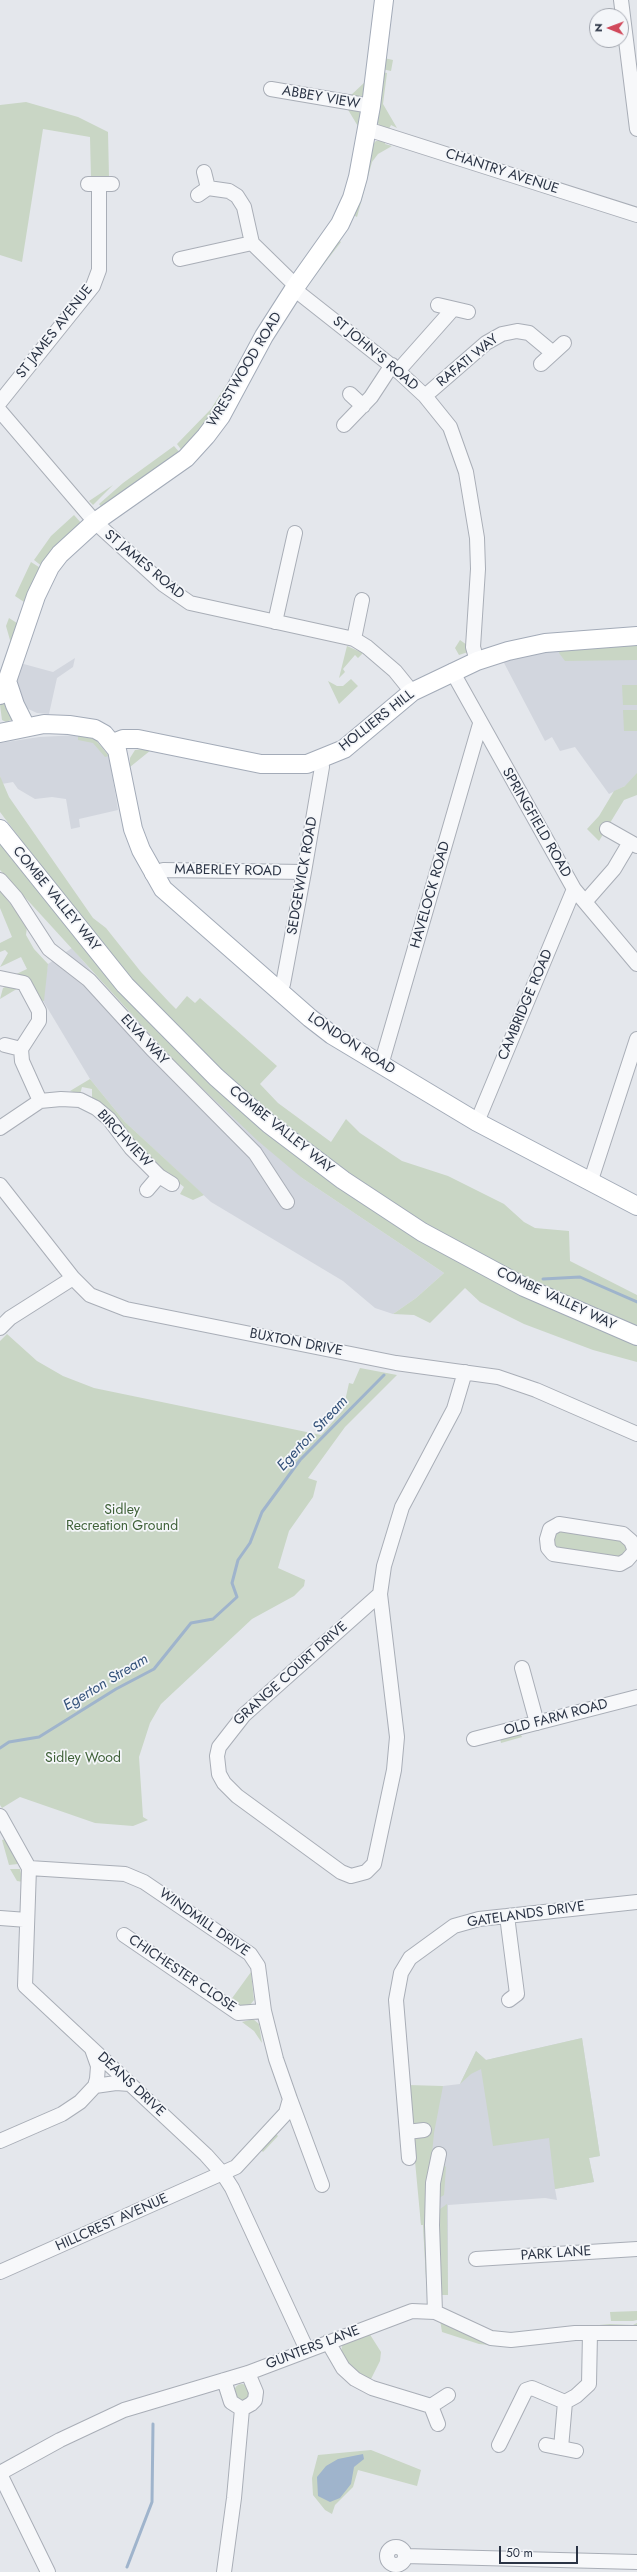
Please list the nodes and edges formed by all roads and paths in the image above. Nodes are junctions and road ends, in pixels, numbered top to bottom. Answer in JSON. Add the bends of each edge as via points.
{"nodes":[{"id":1,"x":384,"y":0,"type":"edge"},
{"id":2,"x":621,"y":0,"type":"edge"},
{"id":3,"x":271,"y":89,"type":"dead end"},
{"id":4,"x":371,"y":106,"type":"junction"},
{"id":5,"x":367,"y":128,"type":"junction"},
{"id":6,"x":637,"y":129,"type":"edge"},
{"id":7,"x":204,"y":172,"type":"dead end"},
{"id":8,"x":100,"y":184,"type":"dead end"},
{"id":9,"x":637,"y":215,"type":"edge"},
{"id":10,"x":252,"y":242,"type":"junction"},
{"id":11,"x":180,"y":259,"type":"dead end"},
{"id":12,"x":295,"y":288,"type":"junction"},
{"id":13,"x":438,"y":305,"type":"dead end"},
{"id":14,"x":454,"y":309,"type":"junction"},
{"id":15,"x":468,"y":312,"type":"dead end"},
{"id":16,"x":564,"y":343,"type":"dead end"},
{"id":17,"x":553,"y":354,"type":"junction"},
{"id":18,"x":541,"y":364,"type":"dead end"},
{"id":19,"x":395,"y":368,"type":"junction"},
{"id":20,"x":350,"y":394,"type":"dead end"},
{"id":21,"x":425,"y":396,"type":"junction"},
{"id":22,"x":0,"y":402,"type":"edge"},
{"id":23,"x":363,"y":406,"type":"junction"},
{"id":24,"x":0,"y":410,"type":"edge"},
{"id":25,"x":344,"y":425,"type":"dead end"},
{"id":26,"x":95,"y":522,"type":"junction"},
{"id":27,"x":295,"y":533,"type":"dead end"},
{"id":28,"x":364,"y":597,"type":"dead end"},
{"id":29,"x":275,"y":622,"type":"junction"},
{"id":30,"x":637,"y":636,"type":"edge"},
{"id":31,"x":354,"y":639,"type":"junction"},
{"id":32,"x":477,"y":661,"type":"junction"},
{"id":33,"x":452,"y":671,"type":"junction"},
{"id":34,"x":4,"y":688,"type":"edge"},
{"id":35,"x":412,"y":692,"type":"junction"},
{"id":36,"x":480,"y":724,"type":"junction"},
{"id":37,"x":26,"y":727,"type":"junction"},
{"id":38,"x":0,"y":733,"type":"edge"},
{"id":39,"x":113,"y":743,"type":"junction"},
{"id":40,"x":321,"y":760,"type":"junction"},
{"id":41,"x":0,"y":829,"type":"edge"},
{"id":42,"x":608,"y":829,"type":"dead end"},
{"id":43,"x":633,"y":844,"type":"edge"},
{"id":44,"x":304,"y":872,"type":"junction"},
{"id":45,"x":152,"y":874,"type":"junction"},
{"id":46,"x":0,"y":880,"type":"edge"},
{"id":47,"x":574,"y":889,"type":"junction"},
{"id":48,"x":585,"y":902,"type":"junction"},
{"id":49,"x":637,"y":964,"type":"edge"},
{"id":50,"x":0,"y":978,"type":"edge"},
{"id":51,"x":279,"y":992,"type":"junction"},
{"id":52,"x":637,"y":1039,"type":"edge"},
{"id":53,"x":5,"y":1046,"type":"dead end"},
{"id":54,"x":21,"y":1049,"type":"junction"},
{"id":55,"x":381,"y":1065,"type":"junction"},
{"id":56,"x":40,"y":1101,"type":"junction"},
{"id":57,"x":477,"y":1122,"type":"junction"},
{"id":58,"x":0,"y":1128,"type":"edge"},
{"id":59,"x":159,"y":1176,"type":"junction"},
{"id":60,"x":590,"y":1183,"type":"junction"},
{"id":61,"x":172,"y":1184,"type":"dead end"},
{"id":62,"x":0,"y":1185,"type":"edge"},
{"id":63,"x":147,"y":1190,"type":"dead end"},
{"id":64,"x":287,"y":1202,"type":"dead end"},
{"id":65,"x":637,"y":1206,"type":"edge"},
{"id":66,"x":73,"y":1278,"type":"junction"},
{"id":67,"x":0,"y":1328,"type":"edge"},
{"id":68,"x":637,"y":1336,"type":"edge"},
{"id":69,"x":465,"y":1372,"type":"junction"},
{"id":70,"x":637,"y":1434,"type":"edge"},
{"id":71,"x":636,"y":1551,"type":"edge"},
{"id":72,"x":380,"y":1594,"type":"junction"},
{"id":73,"x":522,"y":1668,"type":"dead end"},
{"id":74,"x":637,"y":1697,"type":"edge"},
{"id":75,"x":537,"y":1723,"type":"junction"},
{"id":76,"x":474,"y":1739,"type":"dead end"},
{"id":77,"x":0,"y":1816,"type":"edge"},
{"id":78,"x":28,"y":1868,"type":"junction"},
{"id":79,"x":637,"y":1902,"type":"edge"},
{"id":80,"x":508,"y":1916,"type":"junction"},
{"id":81,"x":0,"y":1918,"type":"edge"},
{"id":82,"x":27,"y":1920,"type":"junction"},
{"id":83,"x":122,"y":1933,"type":"dead end"},
{"id":84,"x":518,"y":1997,"type":"dead end"},
{"id":85,"x":264,"y":2011,"type":"junction"},
{"id":86,"x":92,"y":2048,"type":"junction"},
{"id":87,"x":130,"y":2084,"type":"junction"},
{"id":88,"x":94,"y":2086,"type":"junction"},
{"id":89,"x":290,"y":2099,"type":"junction"},
{"id":90,"x":424,"y":2130,"type":"dead end"},
{"id":91,"x":407,"y":2132,"type":"junction"},
{"id":92,"x":0,"y":2142,"type":"edge"},
{"id":93,"x":438,"y":2154,"type":"dead end"},
{"id":94,"x":409,"y":2158,"type":"dead end"},
{"id":95,"x":223,"y":2174,"type":"junction"},
{"id":96,"x":323,"y":2178,"type":"dead end"},
{"id":97,"x":637,"y":2249,"type":"edge"},
{"id":98,"x":476,"y":2259,"type":"dead end"},
{"id":99,"x":0,"y":2272,"type":"edge"},
{"id":100,"x":435,"y":2312,"type":"junction"},
{"id":101,"x":590,"y":2333,"type":"junction"},
{"id":102,"x":637,"y":2333,"type":"edge"},
{"id":103,"x":328,"y":2342,"type":"junction"},
{"id":104,"x":307,"y":2350,"type":"junction"},
{"id":105,"x":248,"y":2373,"type":"junction"},
{"id":106,"x":224,"y":2380,"type":"junction"},
{"id":107,"x":448,"y":2395,"type":"dead end"},
{"id":108,"x":565,"y":2402,"type":"junction"},
{"id":109,"x":431,"y":2406,"type":"junction"},
{"id":110,"x":242,"y":2409,"type":"junction"},
{"id":111,"x":438,"y":2424,"type":"dead end"},
{"id":112,"x":499,"y":2445,"type":"dead end"},
{"id":113,"x":546,"y":2445,"type":"dead end"},
{"id":114,"x":561,"y":2448,"type":"junction"},
{"id":115,"x":576,"y":2452,"type":"dead end"},
{"id":116,"x":0,"y":2474,"type":"edge"},
{"id":117,"x":405,"y":2556,"type":"dead end"},
{"id":118,"x":637,"y":2562,"type":"edge"},
{"id":119,"x":48,"y":2572,"type":"edge"},
{"id":120,"x":224,"y":2572,"type":"edge"}],
"edges":[{"from":1,"to":4,"type":"main road","name":"WRESTWOOD ROAD"},
{"from":2,"to":6,"type":"street"},
{"from":3,"to":4,"type":"street","name":"ABBEY VIEW"},
{"from":4,"to":5,"type":"main road","name":"WRESTWOOD ROAD"},
{"from":5,"to":9,"type":"street","name":"CHANTRY AVENUE"},
{"from":5,"to":12,"type":"main road","name":"WRESTWOOD ROAD","via":[[358,177],[347,211]]},
{"from":7,"to":10,"type":"street","via":[[203,192],[229,191],[237,196],[244,208]]},
{"from":8,"to":22,"type":"street","name":"ST JAMES AVENUE","via":[[99,270],[93,286]]},
{"from":10,"to":11,"type":"street"},
{"from":10,"to":12,"type":"street","name":"ST JOHN'S ROAD"},
{"from":12,"to":19,"type":"street","name":"ST JOHN'S ROAD"},
{"from":12,"to":26,"type":"main road","name":"WRESTWOOD ROAD","via":[[264,336],[221,416],[206,436],[186,458]]},
{"from":13,"to":14,"type":"street"},
{"from":14,"to":15,"type":"street"},
{"from":14,"to":19,"type":"street"},
{"from":16,"to":17,"type":"street"},
{"from":17,"to":18,"type":"street"},
{"from":17,"to":21,"type":"street","name":"RAFATI WAY","via":[[529,333],[517,331],[502,334],[486,343]]},
{"from":19,"to":21,"type":"street","name":"ST JOHN'S ROAD"},
{"from":19,"to":23,"type":"street"},
{"from":20,"to":23,"type":"street"},
{"from":21,"to":32,"type":"street","name":"ST JOHN'S ROAD","via":[[450,427],[466,472],[477,538],[478,569],[473,647]]},
{"from":23,"to":25,"type":"street"},
{"from":24,"to":26,"type":"street","name":"ST JAMES ROAD"},
{"from":26,"to":29,"type":"street","name":"ST JAMES ROAD","via":[[164,585],[190,604]]},
{"from":26,"to":34,"type":"main road","name":"WRESTWOOD ROAD","via":[[60,554],[50,567],[36,596]]},
{"from":27,"to":29,"type":"street"},
{"from":28,"to":31,"type":"street"},
{"from":29,"to":31,"type":"street","name":"ST JAMES ROAD"},
{"from":30,"to":32,"type":"main road","name":"HOLLIERS HILL","via":[[545,643]]},
{"from":31,"to":35,"type":"street","name":"ST JAMES ROAD","via":[[389,666]]},
{"from":32,"to":33,"type":"main road","name":"HOLLIERS HILL"},
{"from":33,"to":35,"type":"main road","name":"HOLLIERS HILL"},
{"from":33,"to":36,"type":"street","name":"SPRINGFIELD ROAD"},
{"from":34,"to":37,"type":"main road","name":"WRESTWOOD ROAD"},
{"from":35,"to":40,"type":"main road","name":"HOLLIERS HILL","via":[[344,749]]},
{"from":36,"to":47,"type":"street","name":"SPRINGFIELD ROAD"},
{"from":36,"to":55,"type":"street","name":"HAVELOCK ROAD"},
{"from":37,"to":38,"type":"main road"},
{"from":37,"to":39,"type":"main road","via":[[44,724],[95,728]]},
{"from":39,"to":40,"type":"main road","name":"HOLLIERS HILL","via":[[123,739],[138,740],[261,764],[307,764]]},
{"from":39,"to":45,"type":"main road","name":"LONDON ROAD","via":[[133,828]]},
{"from":40,"to":44,"type":"street","name":"SEDGEWICK ROAD","via":[[322,767]]},
{"from":41,"to":68,"type":"main road","name":"COMBE VALLEY WAY","via":[[125,985],[210,1072],[269,1124],[343,1180],[422,1232],[524,1287]]},
{"from":42,"to":43,"type":"street"},
{"from":43,"to":48,"type":"street"},
{"from":44,"to":45,"type":"street","name":"MABERLEY ROAD","via":[[163,870]]},
{"from":44,"to":51,"type":"street","name":"SEDGEWICK ROAD","via":[[283,984]]},
{"from":45,"to":51,"type":"main road","name":"LONDON ROAD","via":[[163,889]]},
{"from":46,"to":64,"type":"street","name":"ELVA WAY","via":[[16,898],[49,949],[89,980],[152,1049],[255,1153]]},
{"from":47,"to":48,"type":"street","name":"SPRINGFIELD ROAD"},
{"from":47,"to":57,"type":"street","name":"CAMBRIDGE ROAD"},
{"from":48,"to":49,"type":"street","name":"SPRINGFIELD ROAD"},
{"from":50,"to":54,"type":"street","via":[[24,984],[39,1011],[39,1021]]},
{"from":51,"to":55,"type":"main road","name":"LONDON ROAD","via":[[332,1035]]},
{"from":52,"to":60,"type":"street"},
{"from":53,"to":54,"type":"street"},
{"from":54,"to":56,"type":"street","via":[[22,1061]]},
{"from":55,"to":57,"type":"main road","name":"LONDON ROAD"},
{"from":56,"to":58,"type":"street","name":"BIRCHVIEW"},
{"from":56,"to":59,"type":"street","name":"BIRCHVIEW","via":[[80,1100],[96,1108],[109,1119],[131,1148]]},
{"from":57,"to":60,"type":"main road","name":"LONDON ROAD"},
{"from":59,"to":61,"type":"street","name":"BIRCHVIEW"},
{"from":59,"to":63,"type":"street","name":"BIRCHVIEW"},
{"from":60,"to":65,"type":"main road","name":"LONDON ROAD"},
{"from":62,"to":66,"type":"street","name":"BUXTON DRIVE"},
{"from":66,"to":67,"type":"street","via":[[10,1318]]},
{"from":66,"to":69,"type":"street","name":"BUXTON DRIVE","via":[[90,1295],[126,1309],[396,1363]]},
{"from":69,"to":70,"type":"street","name":"BUXTON DRIVE","via":[[498,1377],[536,1390]]},
{"from":69,"to":72,"type":"street","name":"GRANGE COURT DRIVE","via":[[454,1409],[402,1507],[393,1531]]},
{"from":71,"to":71,"type":"street","via":[[620,1564],[553,1554],[548,1548],[547,1538],[550,1529],[559,1524],[623,1534],[631,1540]]},
{"from":72,"to":72,"type":"street","name":"GRANGE COURT DRIVE","via":[[397,1737],[394,1770],[374,1864],[366,1872],[351,1876],[341,1872],[237,1796],[219,1774],[217,1756],[219,1747],[244,1715]]},
{"from":73,"to":75,"type":"street"},
{"from":74,"to":75,"type":"street","name":"OLD FARM ROAD"},
{"from":75,"to":76,"type":"street","name":"OLD FARM ROAD"},
{"from":77,"to":78,"type":"street","name":"DEANS DRIVE"},
{"from":78,"to":82,"type":"street","name":"DEANS DRIVE"},
{"from":78,"to":85,"type":"street","name":"WINDMILL DRIVE","via":[[125,1874],[144,1882],[250,1954],[258,1966]]},
{"from":79,"to":80,"type":"street","name":"GATELANDS DRIVE"},
{"from":80,"to":84,"type":"street"},
{"from":80,"to":91,"type":"street","name":"GATELANDS DRIVE","via":[[479,1919],[454,1926],[410,1958],[401,1973],[396,2000],[396,2020]]},
{"from":81,"to":82,"type":"street"},
{"from":82,"to":86,"type":"street","name":"DEANS DRIVE","via":[[25,1986]]},
{"from":83,"to":85,"type":"street","name":"CHICHESTER CLOSE","via":[[238,2013]]},
{"from":85,"to":89,"type":"street","name":"WINDMILL DRIVE"},
{"from":86,"to":87,"type":"street","name":"DEANS DRIVE"},
{"from":86,"to":88,"type":"street","via":[[98,2066]]},
{"from":87,"to":88,"type":"street"},
{"from":87,"to":95,"type":"street","name":"DEANS DRIVE"},
{"from":88,"to":92,"type":"street","via":[[80,2102],[62,2114]]},
{"from":89,"to":95,"type":"street","via":[[286,2113],[236,2167]]},
{"from":89,"to":96,"type":"street","name":"WINDMILL DRIVE"},
{"from":90,"to":91,"type":"street"},
{"from":91,"to":94,"type":"street","name":"GATELANDS DRIVE"},
{"from":93,"to":100,"type":"street","via":[[432,2207]]},
{"from":95,"to":99,"type":"street","name":"HILLCREST AVENUE"},
{"from":95,"to":104,"type":"street","name":"DEANS DRIVE","via":[[236,2195]]},
{"from":97,"to":98,"type":"street","name":"PARK LANE"},
{"from":100,"to":101,"type":"street","name":"GUNTERS LANE","via":[[491,2338],[511,2340]]},
{"from":100,"to":103,"type":"street","name":"GUNTERS LANE","via":[[412,2311]]},
{"from":101,"to":102,"type":"street","name":"GUNTERS LANE"},
{"from":101,"to":108,"type":"street","via":[[589,2384]]},
{"from":103,"to":104,"type":"street","name":"GUNTERS LANE"},
{"from":103,"to":109,"type":"street","via":[[343,2368],[355,2379],[372,2388]]},
{"from":104,"to":105,"type":"street","name":"GUNTERS LANE"},
{"from":105,"to":106,"type":"street","name":"GUNTERS LANE"},
{"from":105,"to":110,"type":"street","via":[[256,2392],[255,2400]]},
{"from":106,"to":110,"type":"street","via":[[231,2402]]},
{"from":106,"to":116,"type":"street","name":"GUNTERS LANE","via":[[124,2410],[60,2440]]},
{"from":107,"to":109,"type":"street"},
{"from":108,"to":112,"type":"street","via":[[532,2388],[526,2390]]},
{"from":108,"to":114,"type":"street"},
{"from":109,"to":111,"type":"street"},
{"from":110,"to":120,"type":"street"},
{"from":113,"to":114,"type":"street"},
{"from":114,"to":115,"type":"street"},
{"from":116,"to":119,"type":"street"},
{"from":117,"to":118,"type":"street"}]}
